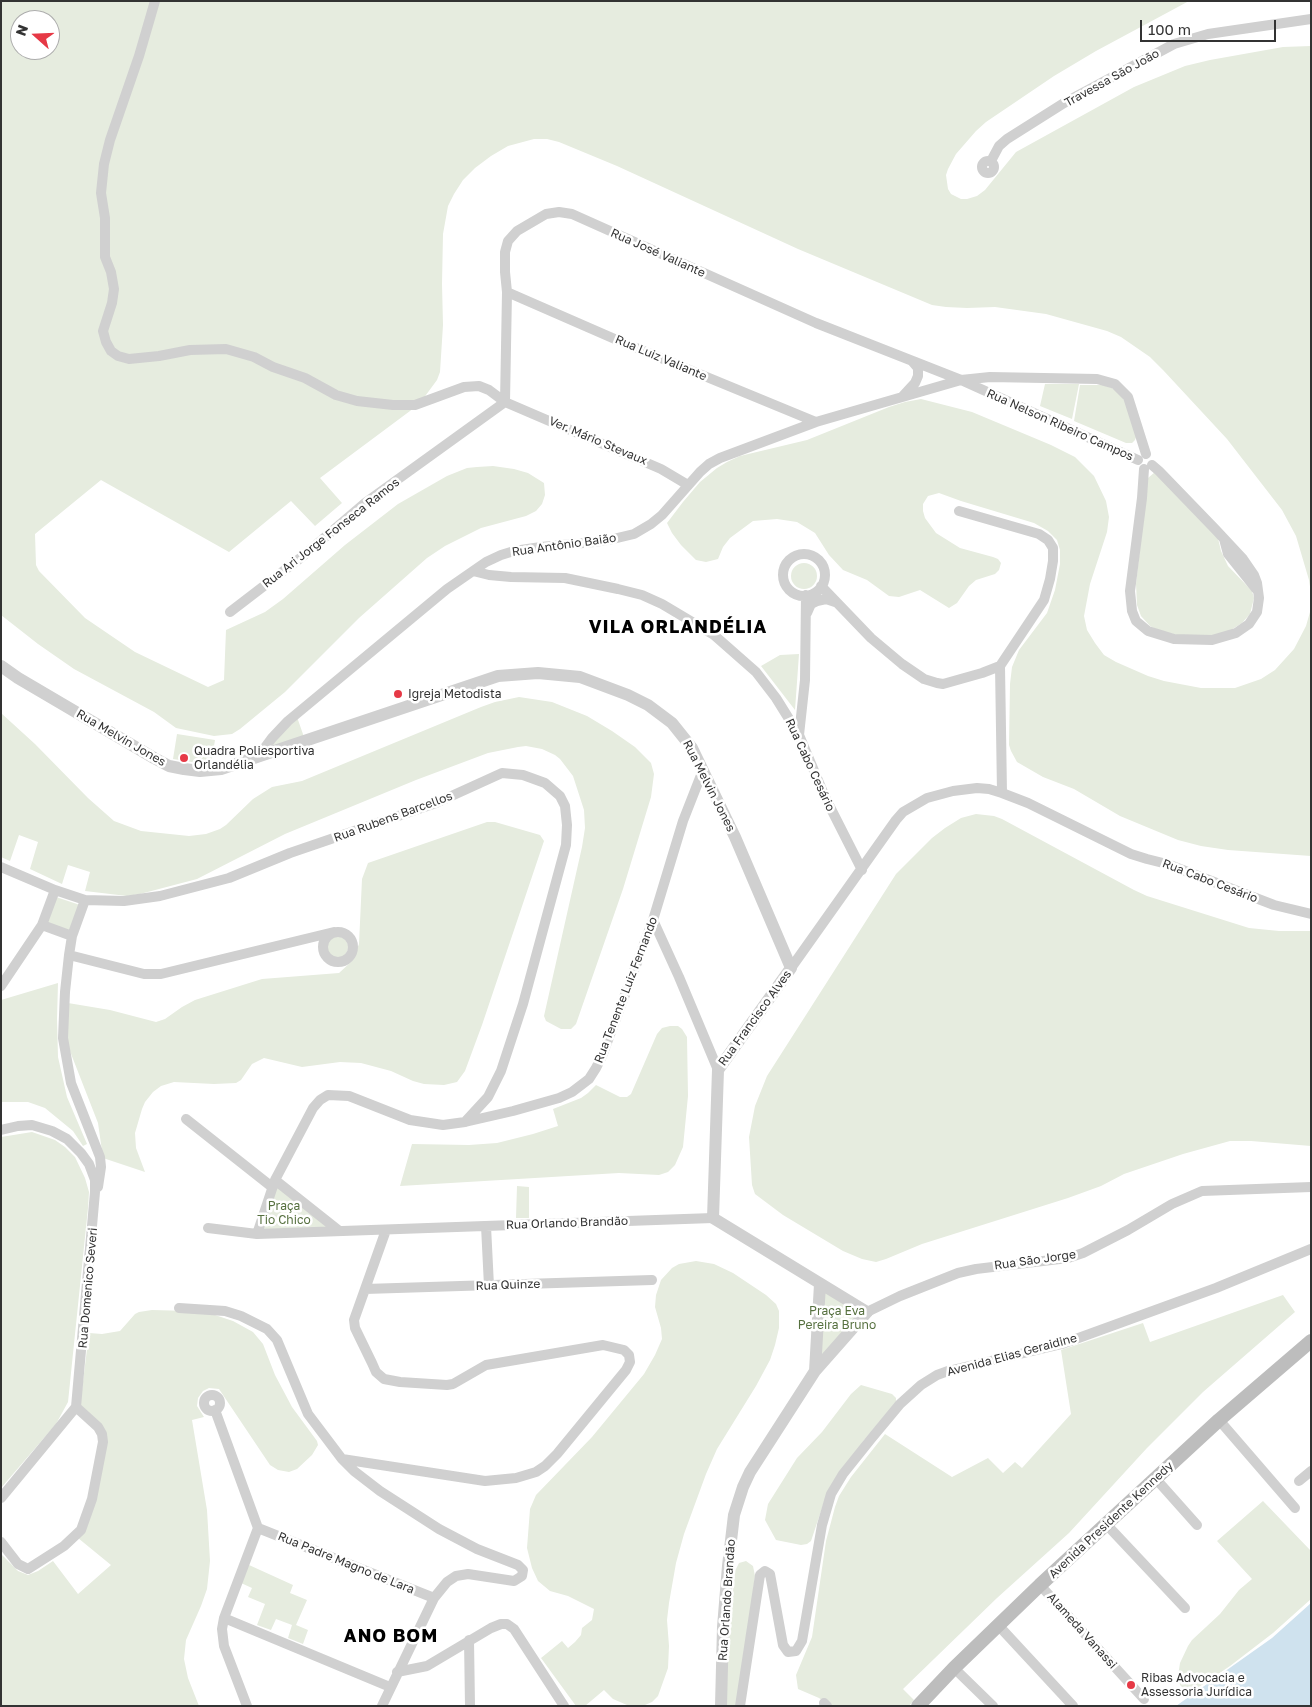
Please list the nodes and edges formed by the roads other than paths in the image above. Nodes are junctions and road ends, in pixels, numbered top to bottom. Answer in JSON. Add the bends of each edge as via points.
{"nodes":[{"id":1,"x":155,"y":1,"type":"edge"},
{"id":2,"x":1311,"y":19,"type":"edge"},
{"id":3,"x":991,"y":162,"type":"dead end"},
{"id":4,"x":507,"y":292,"type":"junction"},
{"id":5,"x":912,"y":361,"type":"junction"},
{"id":6,"x":961,"y":380,"type":"junction"},
{"id":7,"x":903,"y":397,"type":"junction"},
{"id":8,"x":505,"y":402,"type":"junction"},
{"id":9,"x":816,"y":422,"type":"junction"},
{"id":10,"x":1145,"y":462,"type":"junction"},
{"id":11,"x":688,"y":485,"type":"junction"},
{"id":12,"x":959,"y":511,"type":"dead end"},
{"id":13,"x":473,"y":571,"type":"junction"},
{"id":14,"x":821,"y":586,"type":"junction"},
{"id":15,"x":806,"y":595,"type":"junction"},
{"id":16,"x":836,"y":602,"type":"junction"},
{"id":17,"x":230,"y":612,"type":"dead end"},
{"id":18,"x":806,"y":616,"type":"junction"},
{"id":19,"x":1,"y":666,"type":"edge"},
{"id":20,"x":1000,"y":666,"type":"junction"},
{"id":21,"x":799,"y":735,"type":"junction"},
{"id":22,"x":258,"y":757,"type":"junction"},
{"id":23,"x":703,"y":770,"type":"junction"},
{"id":24,"x":1002,"y":793,"type":"junction"},
{"id":25,"x":1,"y":867,"type":"edge"},
{"id":26,"x":862,"y":870,"type":"junction"},
{"id":27,"x":55,"y":890,"type":"junction"},
{"id":28,"x":85,"y":900,"type":"junction"},
{"id":29,"x":1311,"y":914,"type":"edge"},
{"id":30,"x":653,"y":920,"type":"junction"},
{"id":31,"x":42,"y":924,"type":"junction"},
{"id":32,"x":334,"y":932,"type":"dead end"},
{"id":33,"x":72,"y":936,"type":"junction"},
{"id":34,"x":69,"y":955,"type":"junction"},
{"id":35,"x":791,"y":968,"type":"junction"},
{"id":36,"x":1,"y":986,"type":"edge"},
{"id":37,"x":718,"y":1070,"type":"junction"},
{"id":38,"x":186,"y":1119,"type":"dead end"},
{"id":39,"x":465,"y":1122,"type":"junction"},
{"id":40,"x":1,"y":1130,"type":"edge"},
{"id":41,"x":97,"y":1148,"type":"junction"},
{"id":42,"x":85,"y":1159,"type":"junction"},
{"id":43,"x":274,"y":1184,"type":"junction"},
{"id":44,"x":1311,"y":1187,"type":"edge"},
{"id":45,"x":95,"y":1206,"type":"junction"},
{"id":46,"x":713,"y":1218,"type":"junction"},
{"id":47,"x":486,"y":1226,"type":"junction"},
{"id":48,"x":208,"y":1228,"type":"dead end"},
{"id":49,"x":338,"y":1230,"type":"junction"},
{"id":50,"x":386,"y":1230,"type":"junction"},
{"id":51,"x":257,"y":1234,"type":"junction"},
{"id":52,"x":1311,"y":1249,"type":"edge"},
{"id":53,"x":652,"y":1280,"type":"dead end"},
{"id":54,"x":820,"y":1284,"type":"junction"},
{"id":55,"x":489,"y":1286,"type":"junction"},
{"id":56,"x":365,"y":1289,"type":"junction"},
{"id":57,"x":179,"y":1308,"type":"dead end"},
{"id":58,"x":867,"y":1312,"type":"junction"},
{"id":59,"x":1311,"y":1341,"type":"edge"},
{"id":60,"x":816,"y":1371,"type":"junction"},
{"id":61,"x":76,"y":1406,"type":"junction"},
{"id":62,"x":215,"y":1410,"type":"dead end"},
{"id":63,"x":1218,"y":1420,"type":"junction"},
{"id":64,"x":342,"y":1459,"type":"junction"},
{"id":65,"x":1311,"y":1471,"type":"edge"},
{"id":66,"x":1156,"y":1479,"type":"junction"},
{"id":67,"x":1299,"y":1481,"type":"dead end"},
{"id":68,"x":1,"y":1498,"type":"edge"},
{"id":69,"x":1295,"y":1508,"type":"dead end"},
{"id":70,"x":1106,"y":1524,"type":"junction"},
{"id":71,"x":1197,"y":1525,"type":"dead end"},
{"id":72,"x":258,"y":1528,"type":"junction"},
{"id":73,"x":1,"y":1542,"type":"edge"},
{"id":74,"x":1040,"y":1585,"type":"junction"},
{"id":75,"x":434,"y":1598,"type":"junction"},
{"id":76,"x":1185,"y":1608,"type":"dead end"},
{"id":77,"x":224,"y":1618,"type":"junction"},
{"id":78,"x":998,"y":1625,"type":"junction"},
{"id":79,"x":469,"y":1640,"type":"junction"},
{"id":80,"x":954,"y":1668,"type":"junction"},
{"id":81,"x":398,"y":1672,"type":"junction"},
{"id":82,"x":390,"y":1687,"type":"junction"},
{"id":83,"x":1144,"y":1699,"type":"dead end"},
{"id":84,"x":721,"y":1704,"type":"edge"},
{"id":85,"x":247,"y":1706,"type":"edge"},
{"id":86,"x":382,"y":1706,"type":"edge"},
{"id":87,"x":470,"y":1706,"type":"edge"},
{"id":88,"x":564,"y":1706,"type":"edge"},
{"id":89,"x":740,"y":1706,"type":"edge"},
{"id":90,"x":918,"y":1706,"type":"edge"},
{"id":91,"x":993,"y":1706,"type":"edge"},
{"id":92,"x":1072,"y":1706,"type":"edge"}],
"edges":[{"from":1,"to":8,"type":"street","name":"Ver. Mário Stevaux","via":[[104,164],[101,193],[105,257],[114,288],[103,331],[111,350],[129,359],[190,350],[226,349],[250,355],[356,402],[415,405],[464,387],[479,386]]},
{"from":2,"to":3,"type":"street","name":"Travessa São João","via":[[1208,34],[1174,44],[1006,138]]},
{"from":4,"to":5,"type":"street","name":"Rua José Valiante","via":[[504,264],[508,241],[517,231],[546,214],[572,214],[816,323]]},
{"from":4,"to":8,"type":"street","name":"Rua José Valiante"},
{"from":4,"to":9,"type":"street","name":"Rua Luiz Valiante"},
{"from":5,"to":6,"type":"street","name":"Rua José Valiante"},
{"from":5,"to":7,"type":"street","via":[[918,368],[918,376]]},
{"from":6,"to":7,"type":"street","name":"Rua Antônio Baião"},
{"from":6,"to":10,"type":"street","name":"Rua Nelson Ribeiro Campos"},
{"from":6,"to":10,"type":"street","name":"Rua Nelson Ribeiro Campos","via":[[990,377],[1110,382],[1128,397]]},
{"from":7,"to":9,"type":"street","name":"Rua Antônio Baião"},
{"from":8,"to":11,"type":"street","name":"Ver. Mário Stevaux","via":[[653,465]]},
{"from":8,"to":17,"type":"street","name":"Rua Ari Jorge Fonseca Ramos","via":[[365,503]]},
{"from":9,"to":11,"type":"street","name":"Rua Antônio Baião","via":[[720,458]]},
{"from":10,"to":10,"type":"street","name":"Rua Nelson Ribeiro Campos","via":[[1130,591],[1132,611],[1139,625],[1153,634],[1174,639],[1204,640],[1228,636],[1243,629],[1254,617],[1258,604],[1257,583],[1250,569],[1159,471]]},
{"from":11,"to":13,"type":"street","name":"Rua Antônio Baião","via":[[662,515],[634,534],[603,541],[514,551]]},
{"from":12,"to":20,"type":"street","via":[[1039,534],[1053,548],[1044,600]]},
{"from":13,"to":21,"type":"street","name":"Rua Cabo Cesário","via":[[592,583],[662,604],[714,636],[756,672]]},
{"from":13,"to":22,"type":"street","name":"Rua Antônio Baião","via":[[288,721]]},
{"from":14,"to":15,"type":"street"},
{"from":14,"to":15,"type":"street","via":[[824,570],[817,559],[804,554],[793,557],[785,566],[784,582],[793,593]]},
{"from":14,"to":16,"type":"street"},
{"from":15,"to":18,"type":"street"},
{"from":16,"to":18,"type":"street","via":[[817,601],[810,606]]},
{"from":16,"to":20,"type":"street","via":[[871,638],[930,682],[953,682]]},
{"from":18,"to":21,"type":"street","via":[[805,680]]},
{"from":19,"to":22,"type":"street","name":"Rua Melvin Jones","via":[[169,766],[210,771]]},
{"from":20,"to":24,"type":"street"},
{"from":21,"to":26,"type":"street","name":"Rua Cabo Cesário","via":[[825,797]]},
{"from":22,"to":23,"type":"street","name":"Rua Melvin Jones","via":[[498,676],[538,673],[580,677],[648,705],[681,733]]},
{"from":23,"to":30,"type":"street","name":"Rua Tenente Luiz Fernando","via":[[682,821]]},
{"from":23,"to":35,"type":"street","name":"Rua Melvin Jones"},
{"from":24,"to":26,"type":"street","name":"Rua Cabo Cesário","via":[[977,788],[927,798],[903,812]]},
{"from":24,"to":29,"type":"street","name":"Rua Cabo Cesário","via":[[1131,854],[1167,864],[1274,905]]},
{"from":25,"to":27,"type":"street","name":"Rua Rubens Barcellos"},
{"from":26,"to":35,"type":"street","name":"Rua Francisco Alves"},
{"from":27,"to":28,"type":"street","name":"Rua Rubens Barcellos"},
{"from":27,"to":31,"type":"street"},
{"from":28,"to":33,"type":"street"},
{"from":28,"to":39,"type":"street","name":"Rua Rubens Barcellos","via":[[141,899],[229,878],[290,853],[436,803],[502,774],[523,775],[545,783],[564,801],[566,845],[523,1004],[501,1071],[488,1098]]},
{"from":30,"to":37,"type":"street"},
{"from":30,"to":39,"type":"street","name":"Rua Tenente Luiz Fernando","via":[[605,1048],[589,1079],[559,1098]]},
{"from":31,"to":33,"type":"street"},
{"from":31,"to":36,"type":"street"},
{"from":32,"to":34,"type":"street","via":[[161,974],[130,972]]},
{"from":33,"to":34,"type":"street"},
{"from":34,"to":41,"type":"street","via":[[63,1016],[67,1065]]},
{"from":35,"to":37,"type":"street","name":"Rua Francisco Alves"},
{"from":37,"to":46,"type":"street","name":"Rua Francisco Alves"},
{"from":38,"to":43,"type":"street"},
{"from":39,"to":43,"type":"street","name":"Rua Tenente Luiz Fernando","via":[[424,1123],[349,1096],[328,1095],[313,1108]]},
{"from":40,"to":42,"type":"street","name":"Rua Domenico Severi","via":[[24,1125],[42,1127],[67,1139]]},
{"from":41,"to":42,"type":"street","via":[[94,1161]]},
{"from":41,"to":45,"type":"street","via":[[101,1167]]},
{"from":42,"to":45,"type":"street","name":"Rua Domenico Severi","via":[[95,1186]]},
{"from":43,"to":49,"type":"street"},
{"from":43,"to":51,"type":"street"},
{"from":44,"to":58,"type":"street","name":"Rua São Jorge","via":[[1202,1191],[1083,1253],[1068,1258],[958,1273]]},
{"from":45,"to":61,"type":"street","name":"Rua Domenico Severi"},
{"from":46,"to":47,"type":"street","name":"Rua Orlando Brandão"},
{"from":46,"to":54,"type":"street"},
{"from":47,"to":50,"type":"street","name":"Rua Orlando Brandão"},
{"from":47,"to":55,"type":"street"},
{"from":48,"to":51,"type":"street","name":"Rua Orlando Brandão"},
{"from":49,"to":50,"type":"street","name":"Rua Orlando Brandão"},
{"from":49,"to":51,"type":"street","name":"Rua Orlando Brandão"},
{"from":50,"to":56,"type":"street"},
{"from":52,"to":89,"type":"street","name":"Avenida Elias Geraidine","via":[[1216,1288],[1062,1344],[948,1370],[921,1385],[900,1404],[871,1439],[831,1494],[822,1525],[802,1641],[797,1650],[790,1652],[783,1645],[772,1580],[765,1571],[760,1575]]},
{"from":53,"to":55,"type":"street","name":"Rua Quinze"},
{"from":54,"to":58,"type":"street"},
{"from":54,"to":60,"type":"street"},
{"from":55,"to":56,"type":"street","name":"Rua Quinze"},
{"from":56,"to":64,"type":"street","via":[[355,1314],[355,1328],[376,1372],[390,1380],[447,1385],[486,1365],[603,1345],[628,1352],[630,1362],[550,1461],[540,1470],[526,1475],[485,1481]]},
{"from":57,"to":64,"type":"street","via":[[232,1313],[270,1332],[277,1340],[308,1414]]},
{"from":58,"to":60,"type":"street","name":"Rua Orlando Brandão"},
{"from":59,"to":63,"type":"main road","name":"Avenida Presidente Kennedy"},
{"from":60,"to":84,"type":"street","name":"Rua Orlando Brandão","via":[[750,1472],[737,1503],[728,1566]]},
{"from":61,"to":68,"type":"street"},
{"from":61,"to":73,"type":"street","via":[[98,1427],[103,1442],[92,1499],[81,1530],[64,1546],[28,1569],[18,1564]]},
{"from":62,"to":72,"type":"street"},
{"from":63,"to":66,"type":"main road","name":"Avenida Presidente Kennedy"},
{"from":63,"to":69,"type":"street"},
{"from":64,"to":75,"type":"street","via":[[364,1480],[440,1529],[523,1570],[518,1580],[510,1581],[472,1574],[459,1575],[447,1582]]},
{"from":65,"to":67,"type":"street"},
{"from":66,"to":70,"type":"main road","name":"Avenida Presidente Kennedy"},
{"from":66,"to":71,"type":"street"},
{"from":70,"to":74,"type":"main road","name":"Avenida Presidente Kennedy"},
{"from":70,"to":76,"type":"street"},
{"from":72,"to":75,"type":"street","name":"Rua Padre Magno de Lara"},
{"from":72,"to":77,"type":"street"},
{"from":74,"to":78,"type":"main road","name":"Avenida Presidente Kennedy"},
{"from":74,"to":83,"type":"street","name":"Alameda Vanassi"},
{"from":75,"to":81,"type":"street"},
{"from":77,"to":82,"type":"street"},
{"from":77,"to":85,"type":"street","via":[[224,1646]]},
{"from":78,"to":80,"type":"main road","name":"Avenida Presidente Kennedy"},
{"from":78,"to":92,"type":"street"},
{"from":79,"to":81,"type":"street","via":[[427,1666]]},
{"from":79,"to":87,"type":"street"},
{"from":79,"to":88,"type":"street","via":[[498,1625],[509,1625]]},
{"from":80,"to":90,"type":"main road","name":"Avenida Presidente Kennedy"},
{"from":80,"to":91,"type":"street"},
{"from":81,"to":82,"type":"street"},
{"from":82,"to":86,"type":"street"}]}
